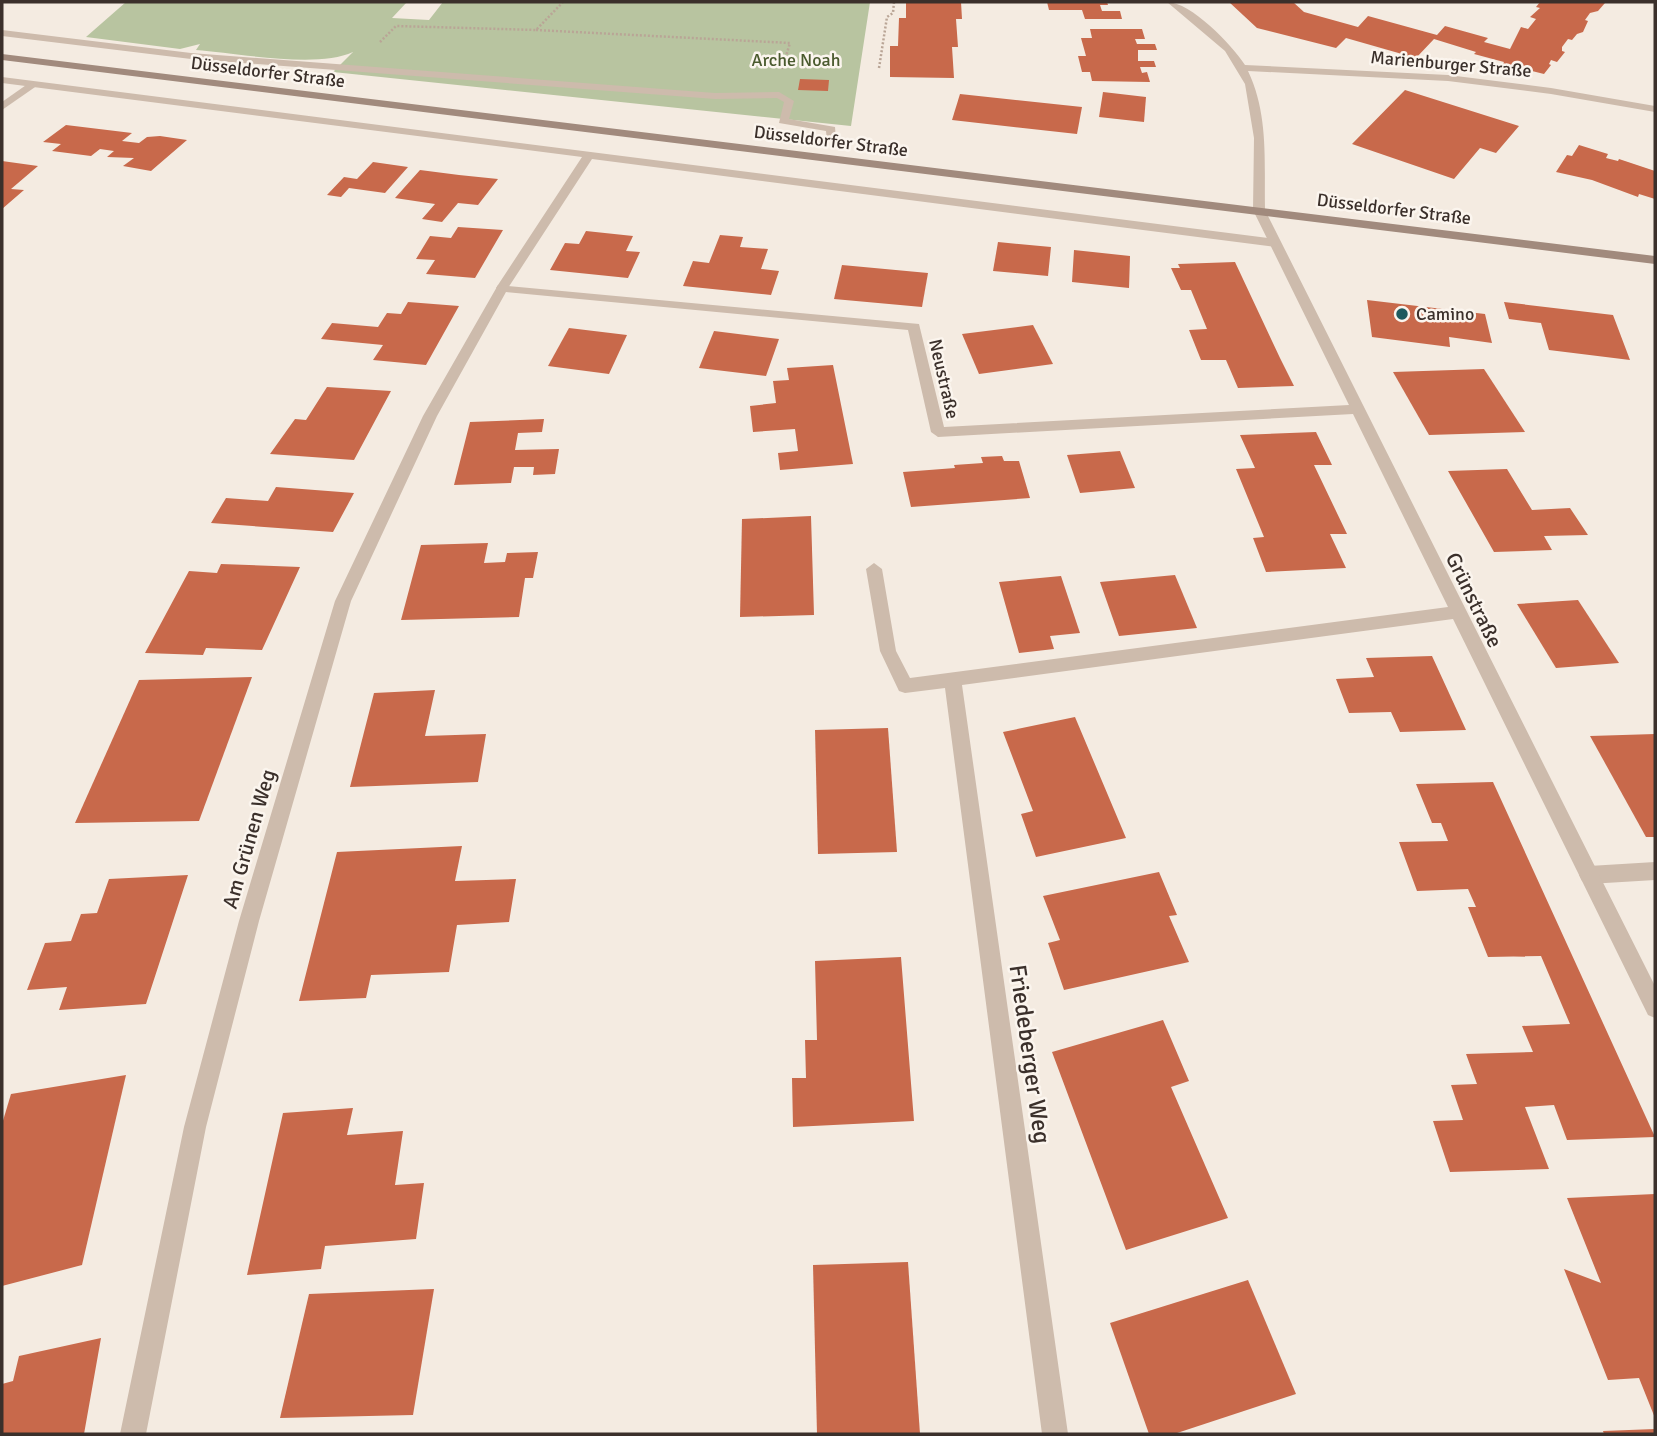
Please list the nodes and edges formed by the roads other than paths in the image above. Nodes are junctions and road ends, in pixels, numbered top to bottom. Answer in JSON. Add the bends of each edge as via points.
{"nodes":[{"id":1,"x":1171,"y":2,"type":"edge"},
{"id":2,"x":2,"y":33,"type":"edge"},
{"id":3,"x":2,"y":57,"type":"edge"},
{"id":4,"x":1242,"y":68,"type":"junction"},
{"id":5,"x":2,"y":80,"type":"edge"},
{"id":6,"x":33,"y":85,"type":"junction"},
{"id":7,"x":2,"y":107,"type":"edge"},
{"id":8,"x":1655,"y":109,"type":"edge"},
{"id":9,"x":831,"y":139,"type":"dead end"},
{"id":10,"x":588,"y":156,"type":"junction"},
{"id":11,"x":1259,"y":210,"type":"junction"},
{"id":12,"x":1275,"y":243,"type":"junction"},
{"id":13,"x":1655,"y":260,"type":"edge"},
{"id":14,"x":502,"y":288,"type":"junction"},
{"id":15,"x":1357,"y":409,"type":"junction"},
{"id":16,"x":874,"y":569,"type":"dead end"},
{"id":17,"x":1456,"y":612,"type":"junction"},
{"id":18,"x":953,"y":680,"type":"junction"},
{"id":19,"x":1655,"y":870,"type":"edge"},
{"id":20,"x":1589,"y":875,"type":"junction"},
{"id":21,"x":1655,"y":1008,"type":"edge"},
{"id":22,"x":133,"y":1434,"type":"edge"},
{"id":23,"x":1055,"y":1434,"type":"edge"}],
"edges":[{"from":1,"to":4,"type":"street","via":[[1227,48]]},
{"from":2,"to":9,"type":"street","via":[[191,55],[715,96],[779,95],[789,101],[783,121],[831,129]]},
{"from":3,"to":11,"type":"main road","name":"Düsseldorfer Straße"},
{"from":4,"to":8,"type":"street","name":"Marienburger Straße","via":[[1448,78]]},
{"from":4,"to":11,"type":"street","via":[[1258,113]]},
{"from":5,"to":6,"type":"street"},
{"from":6,"to":7,"type":"street"},
{"from":6,"to":10,"type":"street"},
{"from":10,"to":12,"type":"street"},
{"from":10,"to":14,"type":"street","name":"Am Grünen Weg"},
{"from":11,"to":12,"type":"street","name":"Grünstraße"},
{"from":11,"to":13,"type":"main road","name":"Düsseldorfer Straße"},
{"from":12,"to":15,"type":"street","name":"Grünstraße"},
{"from":14,"to":15,"type":"street","name":"Neustraße","via":[[914,327],[938,432]]},
{"from":14,"to":22,"type":"street","name":"Am Grünen Weg","via":[[430,416],[343,601],[248,921],[195,1127]]},
{"from":15,"to":17,"type":"street","name":"Grünstraße"},
{"from":16,"to":18,"type":"street","via":[[888,651],[905,687]]},
{"from":17,"to":18,"type":"street"},
{"from":17,"to":20,"type":"street","name":"Grünstraße"},
{"from":18,"to":23,"type":"street","name":"Friedeberger Weg"},
{"from":19,"to":20,"type":"street"},
{"from":20,"to":21,"type":"street","name":"Grünstraße"}]}
